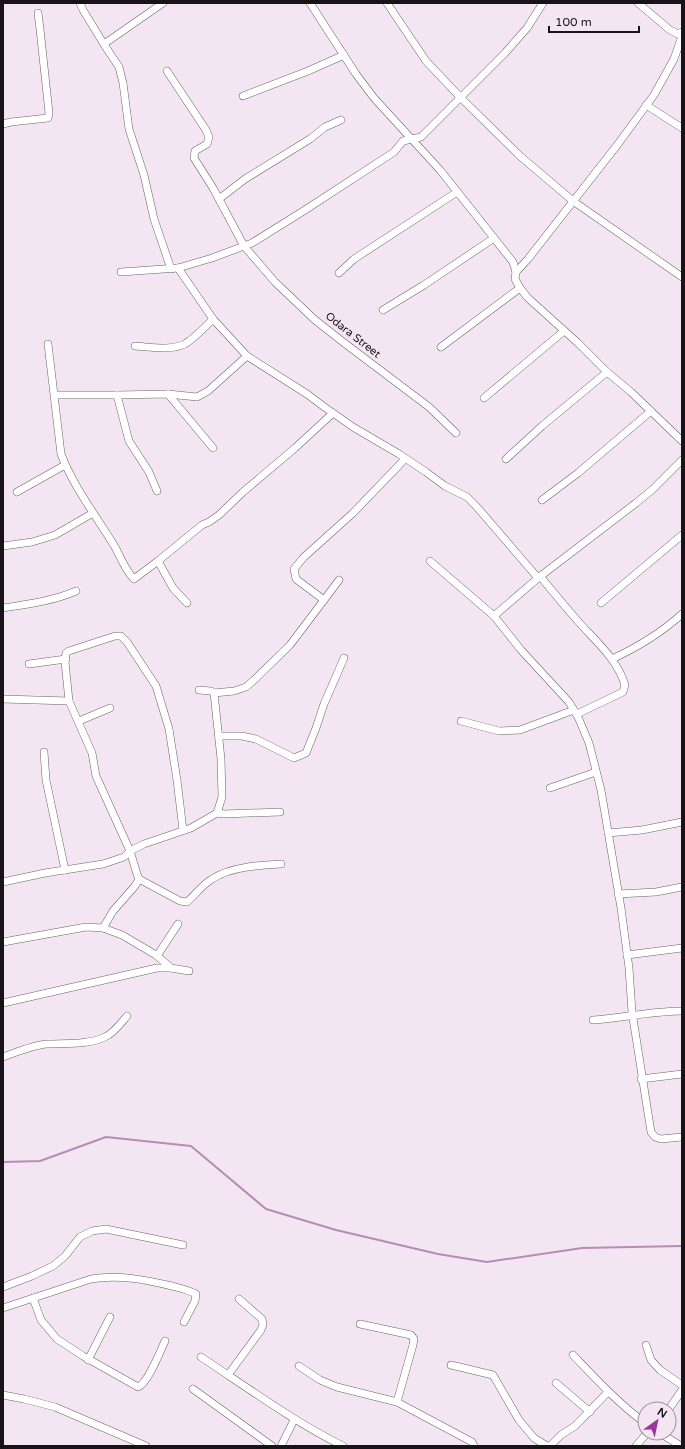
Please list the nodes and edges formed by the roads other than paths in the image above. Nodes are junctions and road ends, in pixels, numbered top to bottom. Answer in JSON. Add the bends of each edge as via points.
{"nodes":[{"id":1,"x":80,"y":3,"type":"edge"},
{"id":2,"x":163,"y":3,"type":"edge"},
{"id":3,"x":310,"y":3,"type":"edge"},
{"id":4,"x":387,"y":3,"type":"edge"},
{"id":5,"x":543,"y":3,"type":"edge"},
{"id":6,"x":638,"y":3,"type":"edge"},
{"id":7,"x":38,"y":13,"type":"dead end"},
{"id":8,"x":682,"y":32,"type":"edge"},
{"id":9,"x":682,"y":36,"type":"edge"},
{"id":10,"x":104,"y":44,"type":"junction"},
{"id":11,"x":344,"y":54,"type":"junction"},
{"id":12,"x":167,"y":71,"type":"dead end"},
{"id":13,"x":243,"y":96,"type":"dead end"},
{"id":14,"x":461,"y":98,"type":"junction"},
{"id":15,"x":646,"y":105,"type":"junction"},
{"id":16,"x":341,"y":120,"type":"dead end"},
{"id":17,"x":3,"y":124,"type":"edge"},
{"id":18,"x":682,"y":128,"type":"edge"},
{"id":19,"x":412,"y":140,"type":"junction"},
{"id":20,"x":457,"y":192,"type":"junction"},
{"id":21,"x":219,"y":199,"type":"junction"},
{"id":22,"x":573,"y":201,"type":"junction"},
{"id":23,"x":494,"y":238,"type":"junction"},
{"id":24,"x":244,"y":246,"type":"junction"},
{"id":25,"x":174,"y":269,"type":"junction"},
{"id":26,"x":121,"y":272,"type":"dead end"},
{"id":27,"x":516,"y":272,"type":"junction"},
{"id":28,"x":339,"y":273,"type":"dead end"},
{"id":29,"x":682,"y":277,"type":"edge"},
{"id":30,"x":520,"y":288,"type":"junction"},
{"id":31,"x":383,"y":310,"type":"dead end"},
{"id":32,"x":213,"y":319,"type":"junction"},
{"id":33,"x":564,"y":330,"type":"junction"},
{"id":34,"x":48,"y":344,"type":"dead end"},
{"id":35,"x":135,"y":346,"type":"dead end"},
{"id":36,"x":441,"y":347,"type":"dead end"},
{"id":37,"x":247,"y":356,"type":"junction"},
{"id":38,"x":607,"y":372,"type":"junction"},
{"id":39,"x":168,"y":394,"type":"junction"},
{"id":40,"x":55,"y":395,"type":"junction"},
{"id":41,"x":117,"y":395,"type":"junction"},
{"id":42,"x":484,"y":398,"type":"dead end"},
{"id":43,"x":651,"y":411,"type":"junction"},
{"id":44,"x":332,"y":413,"type":"junction"},
{"id":45,"x":456,"y":433,"type":"dead end"},
{"id":46,"x":682,"y":441,"type":"edge"},
{"id":47,"x":213,"y":448,"type":"dead end"},
{"id":48,"x":506,"y":458,"type":"dead end"},
{"id":49,"x":405,"y":459,"type":"junction"},
{"id":50,"x":682,"y":460,"type":"edge"},
{"id":51,"x":65,"y":465,"type":"junction"},
{"id":52,"x":157,"y":491,"type":"dead end"},
{"id":53,"x":17,"y":492,"type":"dead end"},
{"id":54,"x":542,"y":500,"type":"dead end"},
{"id":55,"x":93,"y":513,"type":"junction"},
{"id":56,"x":682,"y":535,"type":"edge"},
{"id":57,"x":3,"y":546,"type":"edge"},
{"id":58,"x":158,"y":561,"type":"junction"},
{"id":59,"x":430,"y":561,"type":"dead end"},
{"id":60,"x":539,"y":577,"type":"junction"},
{"id":61,"x":339,"y":580,"type":"dead end"},
{"id":62,"x":76,"y":591,"type":"dead end"},
{"id":63,"x":324,"y":600,"type":"junction"},
{"id":64,"x":188,"y":603,"type":"dead end"},
{"id":65,"x":601,"y":603,"type":"dead end"},
{"id":66,"x":3,"y":608,"type":"edge"},
{"id":67,"x":682,"y":614,"type":"edge"},
{"id":68,"x":494,"y":616,"type":"junction"},
{"id":69,"x":344,"y":658,"type":"dead end"},
{"id":70,"x":66,"y":659,"type":"junction"},
{"id":71,"x":612,"y":659,"type":"junction"},
{"id":72,"x":29,"y":664,"type":"dead end"},
{"id":73,"x":199,"y":690,"type":"dead end"},
{"id":74,"x":214,"y":693,"type":"junction"},
{"id":75,"x":3,"y":699,"type":"edge"},
{"id":76,"x":69,"y":702,"type":"junction"},
{"id":77,"x":110,"y":708,"type":"dead end"},
{"id":78,"x":575,"y":712,"type":"junction"},
{"id":79,"x":461,"y":721,"type":"dead end"},
{"id":80,"x":79,"y":722,"type":"junction"},
{"id":81,"x":219,"y":736,"type":"junction"},
{"id":82,"x":44,"y":752,"type":"dead end"},
{"id":83,"x":596,"y":772,"type":"junction"},
{"id":84,"x":550,"y":788,"type":"dead end"},
{"id":85,"x":280,"y":812,"type":"dead end"},
{"id":86,"x":217,"y":813,"type":"junction"},
{"id":87,"x":682,"y":822,"type":"edge"},
{"id":88,"x":183,"y":830,"type":"junction"},
{"id":89,"x":608,"y":833,"type":"junction"},
{"id":90,"x":130,"y":851,"type":"junction"},
{"id":91,"x":281,"y":864,"type":"dead end"},
{"id":92,"x":65,"y":870,"type":"junction"},
{"id":93,"x":139,"y":879,"type":"junction"},
{"id":94,"x":3,"y":882,"type":"edge"},
{"id":95,"x":682,"y":887,"type":"edge"},
{"id":96,"x":618,"y":894,"type":"junction"},
{"id":97,"x":178,"y":924,"type":"dead end"},
{"id":98,"x":102,"y":928,"type":"junction"},
{"id":99,"x":3,"y":942,"type":"edge"},
{"id":100,"x":682,"y":948,"type":"edge"},
{"id":101,"x":627,"y":955,"type":"junction"},
{"id":102,"x":157,"y":956,"type":"junction"},
{"id":103,"x":171,"y":968,"type":"junction"},
{"id":104,"x":189,"y":971,"type":"dead end"},
{"id":105,"x":3,"y":1003,"type":"edge"},
{"id":106,"x":682,"y":1011,"type":"edge"},
{"id":107,"x":632,"y":1015,"type":"junction"},
{"id":108,"x":127,"y":1016,"type":"dead end"},
{"id":109,"x":593,"y":1020,"type":"dead end"},
{"id":110,"x":3,"y":1057,"type":"edge"},
{"id":111,"x":682,"y":1074,"type":"edge"},
{"id":112,"x":642,"y":1079,"type":"junction"},
{"id":113,"x":682,"y":1137,"type":"edge"},
{"id":114,"x":183,"y":1245,"type":"dead end"},
{"id":115,"x":3,"y":1287,"type":"edge"},
{"id":116,"x":33,"y":1298,"type":"junction"},
{"id":117,"x":239,"y":1299,"type":"dead end"},
{"id":118,"x":3,"y":1308,"type":"edge"},
{"id":119,"x":110,"y":1317,"type":"dead end"},
{"id":120,"x":184,"y":1322,"type":"dead end"},
{"id":121,"x":360,"y":1324,"type":"dead end"},
{"id":122,"x":165,"y":1341,"type":"dead end"},
{"id":123,"x":646,"y":1345,"type":"dead end"},
{"id":124,"x":573,"y":1355,"type":"dead end"},
{"id":125,"x":201,"y":1357,"type":"dead end"},
{"id":126,"x":88,"y":1360,"type":"junction"},
{"id":127,"x":451,"y":1365,"type":"dead end"},
{"id":128,"x":299,"y":1366,"type":"dead end"},
{"id":129,"x":228,"y":1376,"type":"junction"},
{"id":130,"x":556,"y":1384,"type":"dead end"},
{"id":131,"x":682,"y":1385,"type":"edge"},
{"id":132,"x":193,"y":1389,"type":"dead end"},
{"id":133,"x":682,"y":1390,"type":"edge"},
{"id":134,"x":608,"y":1392,"type":"junction"},
{"id":135,"x":3,"y":1395,"type":"edge"},
{"id":136,"x":674,"y":1401,"type":"edge"},
{"id":137,"x":397,"y":1402,"type":"junction"},
{"id":138,"x":590,"y":1412,"type":"junction"},
{"id":139,"x":637,"y":1417,"type":"edge"},
{"id":140,"x":294,"y":1420,"type":"junction"},
{"id":141,"x":146,"y":1446,"type":"edge"},
{"id":142,"x":272,"y":1446,"type":"edge"},
{"id":143,"x":282,"y":1446,"type":"edge"},
{"id":144,"x":343,"y":1446,"type":"edge"},
{"id":145,"x":474,"y":1446,"type":"edge"},
{"id":146,"x":547,"y":1446,"type":"edge"},
{"id":147,"x":550,"y":1446,"type":"edge"}],
"edges":[{"from":1,"to":10,"type":"street"},
{"from":2,"to":10,"type":"street"},
{"from":3,"to":11,"type":"street"},
{"from":4,"to":14,"type":"street","via":[[426,61]]},
{"from":5,"to":14,"type":"street","via":[[527,28]]},
{"from":6,"to":8,"type":"street","via":[[670,30],[678,34]]},
{"from":7,"to":17,"type":"street","via":[[48,118]]},
{"from":9,"to":15,"type":"street","via":[[674,59]]},
{"from":10,"to":25,"type":"street","via":[[119,67],[129,129],[144,175],[154,218]]},
{"from":11,"to":13,"type":"street","via":[[308,72]]},
{"from":11,"to":19,"type":"street","via":[[374,98]]},
{"from":12,"to":21,"type":"street","name":"Odara Street","via":[[209,137],[207,144],[195,151],[194,158]]},
{"from":14,"to":19,"type":"street","via":[[421,137]]},
{"from":14,"to":22,"type":"street","via":[[520,156]]},
{"from":15,"to":18,"type":"street"},
{"from":15,"to":22,"type":"street"},
{"from":16,"to":21,"type":"street","via":[[325,127]]},
{"from":19,"to":20,"type":"street"},
{"from":19,"to":24,"type":"street","via":[[403,141],[394,152]]},
{"from":20,"to":23,"type":"street"},
{"from":20,"to":28,"type":"street","via":[[354,259]]},
{"from":21,"to":24,"type":"street","name":"Odara Street"},
{"from":22,"to":27,"type":"street"},
{"from":22,"to":29,"type":"street"},
{"from":23,"to":27,"type":"street","via":[[513,262]]},
{"from":23,"to":31,"type":"street"},
{"from":24,"to":25,"type":"street"},
{"from":24,"to":45,"type":"street","name":"Odara Street","via":[[275,282],[316,320],[429,407]]},
{"from":25,"to":26,"type":"street"},
{"from":25,"to":32,"type":"street"},
{"from":27,"to":30,"type":"street","via":[[515,279]]},
{"from":30,"to":33,"type":"street"},
{"from":30,"to":36,"type":"street"},
{"from":32,"to":35,"type":"street","via":[[186,343],[178,346]]},
{"from":32,"to":37,"type":"street"},
{"from":33,"to":38,"type":"street"},
{"from":33,"to":42,"type":"street"},
{"from":34,"to":40,"type":"street"},
{"from":37,"to":39,"type":"street","via":[[197,398]]},
{"from":37,"to":44,"type":"street"},
{"from":38,"to":43,"type":"street"},
{"from":38,"to":48,"type":"street"},
{"from":39,"to":41,"type":"street"},
{"from":39,"to":47,"type":"street"},
{"from":40,"to":41,"type":"street"},
{"from":40,"to":51,"type":"street","via":[[61,454]]},
{"from":41,"to":52,"type":"street","via":[[129,441],[149,472]]},
{"from":43,"to":46,"type":"street"},
{"from":43,"to":54,"type":"street","via":[[578,474]]},
{"from":44,"to":49,"type":"street"},
{"from":44,"to":58,"type":"street","via":[[219,514]]},
{"from":49,"to":60,"type":"street","via":[[444,486],[467,497]]},
{"from":49,"to":63,"type":"street","via":[[294,569],[296,579]]},
{"from":50,"to":60,"type":"street","via":[[652,490]]},
{"from":51,"to":53,"type":"street"},
{"from":51,"to":55,"type":"street"},
{"from":55,"to":57,"type":"street","via":[[55,535],[32,542]]},
{"from":55,"to":58,"type":"street","via":[[134,579]]},
{"from":56,"to":65,"type":"street"},
{"from":58,"to":64,"type":"street","via":[[173,588]]},
{"from":59,"to":68,"type":"street"},
{"from":60,"to":68,"type":"street"},
{"from":60,"to":71,"type":"street"},
{"from":61,"to":63,"type":"street"},
{"from":62,"to":66,"type":"street"},
{"from":63,"to":74,"type":"street","via":[[290,645],[253,682],[234,691]]},
{"from":67,"to":71,"type":"street","via":[[637,647]]},
{"from":68,"to":78,"type":"street"},
{"from":69,"to":81,"type":"street","via":[[306,753],[294,758],[256,739]]},
{"from":70,"to":72,"type":"street"},
{"from":70,"to":76,"type":"street"},
{"from":70,"to":88,"type":"street","via":[[66,653],[69,651],[115,636],[121,636],[127,642],[156,686],[169,729]]},
{"from":71,"to":78,"type":"street","via":[[624,680],[622,692]]},
{"from":73,"to":74,"type":"street"},
{"from":74,"to":81,"type":"street"},
{"from":75,"to":76,"type":"street"},
{"from":76,"to":80,"type":"street"},
{"from":77,"to":80,"type":"street"},
{"from":78,"to":79,"type":"street","via":[[520,730],[499,731]]},
{"from":78,"to":83,"type":"street","via":[[589,744]]},
{"from":80,"to":90,"type":"street","via":[[92,753],[96,776]]},
{"from":81,"to":86,"type":"street","via":[[222,797]]},
{"from":82,"to":92,"type":"street","via":[[46,780]]},
{"from":83,"to":84,"type":"street"},
{"from":83,"to":89,"type":"street"},
{"from":85,"to":86,"type":"street"},
{"from":86,"to":88,"type":"street"},
{"from":87,"to":89,"type":"street","via":[[642,830]]},
{"from":88,"to":90,"type":"street"},
{"from":89,"to":96,"type":"street"},
{"from":90,"to":92,"type":"street","via":[[124,857],[103,864]]},
{"from":90,"to":93,"type":"street"},
{"from":91,"to":93,"type":"street","via":[[225,873],[211,879],[186,902]]},
{"from":92,"to":94,"type":"street"},
{"from":93,"to":98,"type":"street"},
{"from":95,"to":96,"type":"street","via":[[656,892]]},
{"from":96,"to":101,"type":"street"},
{"from":97,"to":102,"type":"street"},
{"from":98,"to":99,"type":"street","via":[[86,927]]},
{"from":98,"to":102,"type":"street","via":[[122,935]]},
{"from":100,"to":101,"type":"street"},
{"from":101,"to":107,"type":"street"},
{"from":102,"to":103,"type":"street"},
{"from":103,"to":104,"type":"street"},
{"from":103,"to":105,"type":"street","via":[[150,969]]},
{"from":106,"to":107,"type":"street"},
{"from":107,"to":109,"type":"street"},
{"from":107,"to":112,"type":"street"},
{"from":108,"to":110,"type":"street","via":[[106,1037],[69,1044],[35,1046]]},
{"from":111,"to":112,"type":"street"},
{"from":112,"to":113,"type":"street","via":[[651,1132],[655,1137],[662,1139]]},
{"from":114,"to":115,"type":"street","via":[[106,1228],[92,1231],[80,1238],[53,1266]]},
{"from":116,"to":118,"type":"street"},
{"from":116,"to":120,"type":"street","via":[[104,1276],[127,1277],[196,1294]]},
{"from":116,"to":126,"type":"street","via":[[41,1320],[57,1339]]},
{"from":117,"to":129,"type":"street","via":[[262,1319],[263,1324]]},
{"from":119,"to":126,"type":"street"},
{"from":121,"to":137,"type":"street","via":[[411,1335],[414,1340]]},
{"from":122,"to":126,"type":"street","via":[[142,1385],[138,1387]]},
{"from":123,"to":131,"type":"street","via":[[651,1360],[660,1370]]},
{"from":124,"to":134,"type":"street"},
{"from":125,"to":129,"type":"street"},
{"from":127,"to":146,"type":"street","via":[[493,1375],[519,1420],[534,1438]]},
{"from":128,"to":137,"type":"street","via":[[332,1385]]},
{"from":129,"to":140,"type":"street"},
{"from":130,"to":138,"type":"street"},
{"from":132,"to":142,"type":"street"},
{"from":133,"to":136,"type":"street"},
{"from":134,"to":138,"type":"street"},
{"from":134,"to":139,"type":"street"},
{"from":135,"to":141,"type":"street","via":[[55,1407]]},
{"from":137,"to":145,"type":"street","via":[[472,1442]]},
{"from":138,"to":147,"type":"street"},
{"from":140,"to":143,"type":"street"},
{"from":140,"to":144,"type":"street"}]}
